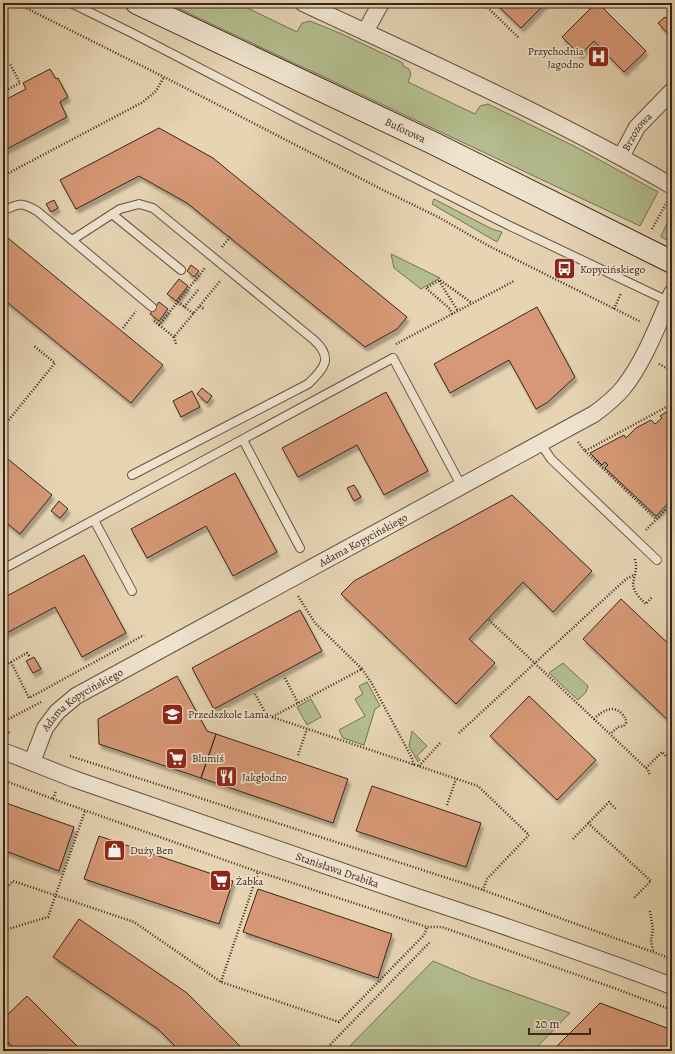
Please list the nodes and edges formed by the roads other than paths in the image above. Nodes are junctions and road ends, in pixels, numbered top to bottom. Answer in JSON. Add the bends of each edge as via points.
{"nodes":[{"id":1,"x":71,"y":3,"type":"edge"},
{"id":2,"x":137,"y":3,"type":"edge"},
{"id":3,"x":303,"y":3,"type":"edge"},
{"id":4,"x":381,"y":3,"type":"edge"},
{"id":5,"x":365,"y":32,"type":"junction"},
{"id":6,"x":672,"y":91,"type":"edge"},
{"id":7,"x":621,"y":157,"type":"junction"},
{"id":8,"x":670,"y":193,"type":"edge"},
{"id":9,"x":3,"y":211,"type":"edge"},
{"id":10,"x":112,"y":214,"type":"junction"},
{"id":11,"x":72,"y":240,"type":"junction"},
{"id":12,"x":672,"y":262,"type":"edge"},
{"id":13,"x":181,"y":270,"type":"dead end"},
{"id":14,"x":671,"y":299,"type":"edge"},
{"id":15,"x":152,"y":307,"type":"dead end"},
{"id":16,"x":243,"y":440,"type":"junction"},
{"id":17,"x":541,"y":444,"type":"junction"},
{"id":18,"x":132,"y":475,"type":"dead end"},
{"id":19,"x":462,"y":486,"type":"junction"},
{"id":20,"x":94,"y":520,"type":"junction"},
{"id":21,"x":300,"y":548,"type":"dead end"},
{"id":22,"x":657,"y":560,"type":"dead end"},
{"id":23,"x":3,"y":569,"type":"edge"},
{"id":24,"x":132,"y":591,"type":"dead end"},
{"id":25,"x":3,"y":751,"type":"edge"},
{"id":26,"x":32,"y":762,"type":"junction"},
{"id":27,"x":672,"y":986,"type":"edge"}],
"edges":[{"from":1,"to":14,"type":"lane","via":[[508,225]]},
{"from":2,"to":12,"type":"main road","name":"Buforowa","via":[[433,143]]},
{"from":3,"to":5,"type":"street"},
{"from":4,"to":5,"type":"street"},
{"from":5,"to":7,"type":"street"},
{"from":6,"to":7,"type":"street","name":"Brzozowa","via":[[637,127]]},
{"from":7,"to":8,"type":"street"},
{"from":9,"to":11,"type":"lane","via":[[14,205],[24,204],[37,211]]},
{"from":10,"to":11,"type":"lane"},
{"from":10,"to":13,"type":"lane"},
{"from":10,"to":18,"type":"lane","via":[[134,204],[153,208],[320,346],[325,354],[319,374],[308,384]]},
{"from":11,"to":15,"type":"lane"},
{"from":14,"to":17,"type":"street","name":"Adama Kopycińskiego","via":[[635,371],[623,388],[594,414]]},
{"from":16,"to":19,"type":"lane","via":[[393,358]]},
{"from":16,"to":20,"type":"lane"},
{"from":16,"to":21,"type":"lane"},
{"from":17,"to":19,"type":"street","name":"Adama Kopycińskiego"},
{"from":17,"to":22,"type":"lane","via":[[551,459]]},
{"from":19,"to":26,"type":"street","name":"Adama Kopycińskiego","via":[[76,696],[57,712],[45,728]]},
{"from":20,"to":23,"type":"lane"},
{"from":20,"to":24,"type":"lane"},
{"from":25,"to":26,"type":"street","name":"Stanisława Drabika"},
{"from":26,"to":27,"type":"street","name":"Stanisława Drabika","via":[[619,965]]}]}
